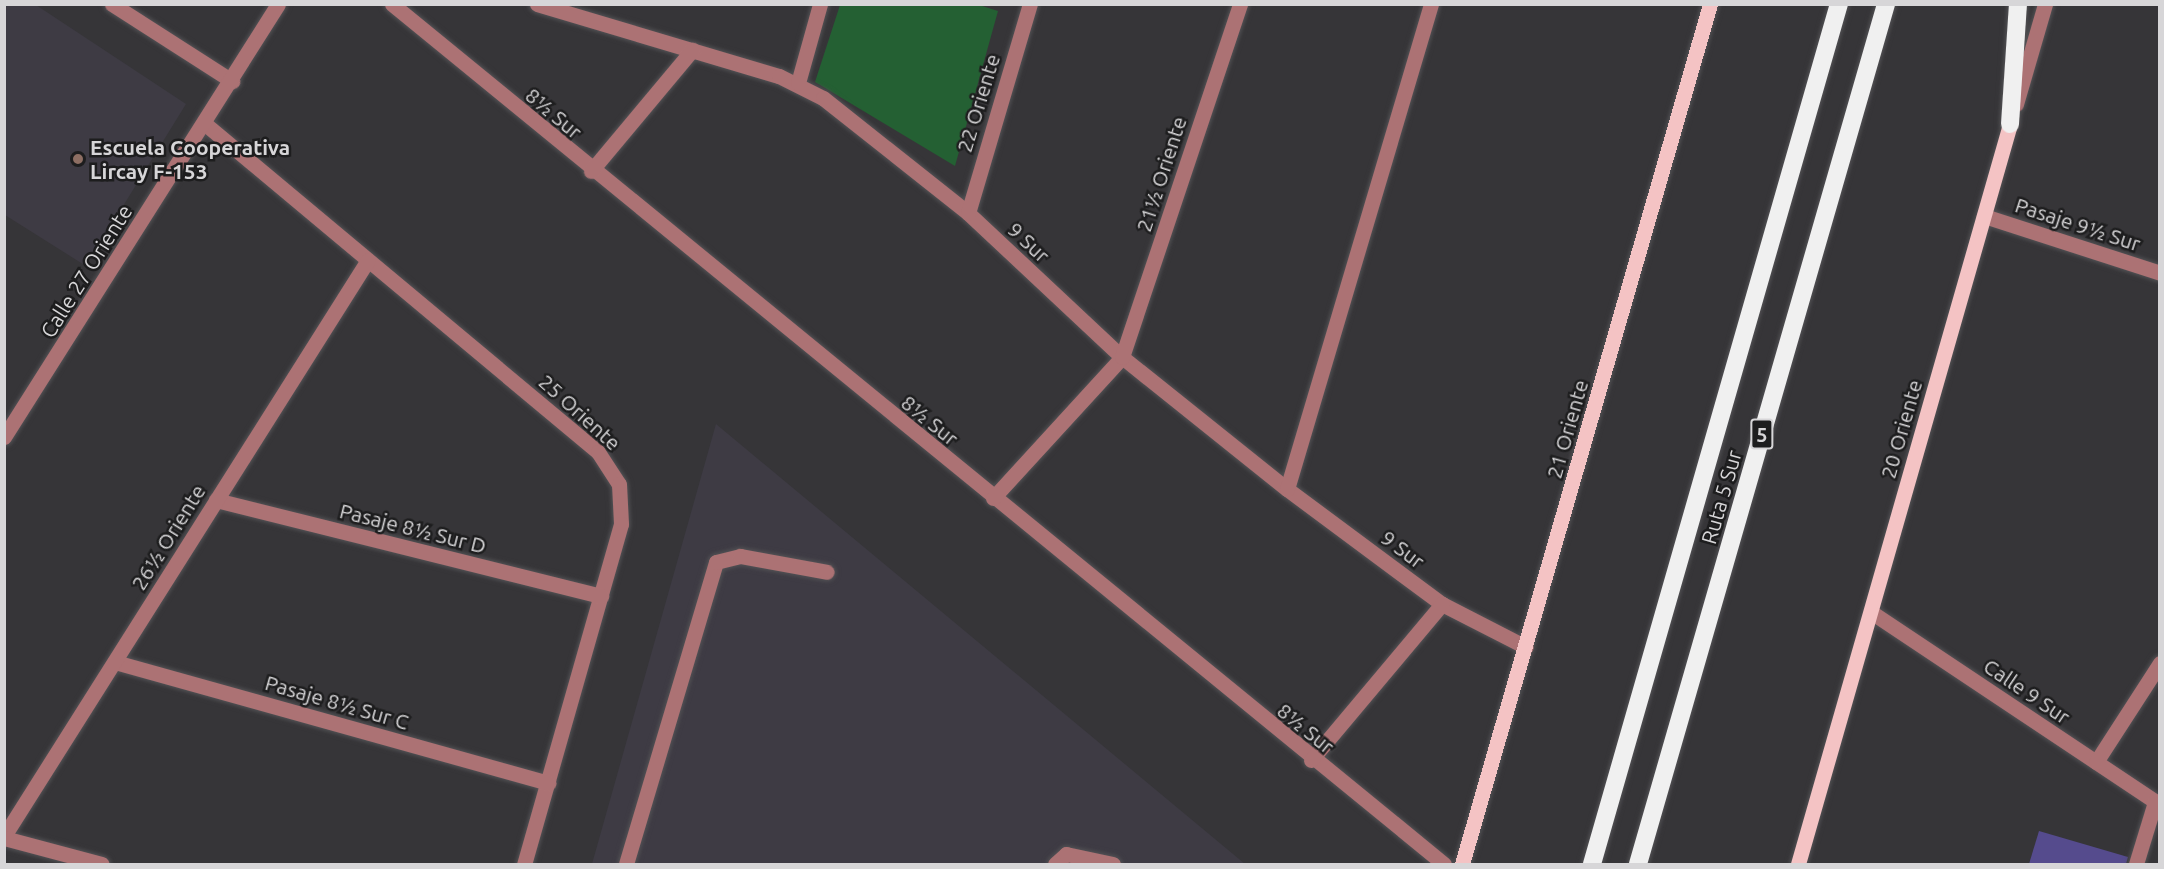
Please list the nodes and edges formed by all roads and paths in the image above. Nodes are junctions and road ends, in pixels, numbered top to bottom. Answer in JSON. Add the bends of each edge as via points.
{"nodes":[{"id":1,"x":112,"y":4,"type":"edge"},
{"id":2,"x":278,"y":4,"type":"edge"},
{"id":3,"x":392,"y":4,"type":"edge"},
{"id":4,"x":537,"y":4,"type":"edge"},
{"id":5,"x":820,"y":4,"type":"edge"},
{"id":6,"x":1030,"y":4,"type":"edge"},
{"id":7,"x":1240,"y":4,"type":"edge"},
{"id":8,"x":1431,"y":4,"type":"edge"},
{"id":9,"x":1710,"y":4,"type":"edge"},
{"id":10,"x":1839,"y":4,"type":"edge"},
{"id":11,"x":1886,"y":4,"type":"edge"},
{"id":12,"x":2018,"y":4,"type":"edge"},
{"id":13,"x":2045,"y":4,"type":"edge"},
{"id":14,"x":693,"y":50,"type":"junction"},
{"id":15,"x":232,"y":81,"type":"junction"},
{"id":16,"x":798,"y":83,"type":"junction"},
{"id":17,"x":204,"y":123,"type":"junction"},
{"id":18,"x":2010,"y":124,"type":"junction"},
{"id":19,"x":591,"y":171,"type":"junction"},
{"id":20,"x":968,"y":213,"type":"junction"},
{"id":21,"x":1984,"y":216,"type":"junction"},
{"id":22,"x":369,"y":260,"type":"junction"},
{"id":23,"x":2160,"y":273,"type":"edge"},
{"id":24,"x":1122,"y":357,"type":"junction"},
{"id":25,"x":4,"y":437,"type":"edge"},
{"id":26,"x":1287,"y":489,"type":"junction"},
{"id":27,"x":993,"y":498,"type":"junction"},
{"id":28,"x":216,"y":501,"type":"junction"},
{"id":29,"x":827,"y":572,"type":"dead end"},
{"id":30,"x":600,"y":596,"type":"junction"},
{"id":31,"x":1442,"y":604,"type":"junction"},
{"id":32,"x":1871,"y":612,"type":"junction"},
{"id":33,"x":1526,"y":646,"type":"junction"},
{"id":34,"x":115,"y":662,"type":"junction"},
{"id":35,"x":2160,"y":663,"type":"edge"},
{"id":36,"x":1311,"y":760,"type":"junction"},
{"id":37,"x":2096,"y":762,"type":"junction"},
{"id":38,"x":548,"y":783,"type":"junction"},
{"id":39,"x":2157,"y":803,"type":"edge"},
{"id":40,"x":4,"y":837,"type":"edge"},
{"id":41,"x":102,"y":864,"type":"edge"},
{"id":42,"x":524,"y":864,"type":"edge"},
{"id":43,"x":626,"y":864,"type":"edge"},
{"id":44,"x":1055,"y":864,"type":"edge"},
{"id":45,"x":1113,"y":864,"type":"edge"},
{"id":46,"x":1444,"y":864,"type":"edge"},
{"id":47,"x":1462,"y":864,"type":"edge"},
{"id":48,"x":1592,"y":864,"type":"edge"},
{"id":49,"x":1638,"y":864,"type":"edge"},
{"id":50,"x":1798,"y":864,"type":"edge"},
{"id":51,"x":2136,"y":864,"type":"edge"}],
"edges":[{"from":1,"to":15,"type":"street"},
{"from":2,"to":15,"type":"street","name":"Calle 27 Oriente"},
{"from":3,"to":19,"type":"street","name":"8½ Sur"},
{"from":4,"to":14,"type":"street","name":"9 Sur"},
{"from":5,"to":16,"type":"street"},
{"from":6,"to":20,"type":"street","name":"22 Oriente"},
{"from":7,"to":24,"type":"street","name":"21½ Oriente"},
{"from":8,"to":26,"type":"street"},
{"from":9,"to":33,"type":"main road","name":"21 Oriente"},
{"from":10,"to":48,"type":"highway","name":"Ruta 5 Sur","number":"5"},
{"from":11,"to":49,"type":"highway","name":"Ruta 5 Sur","number":"5"},
{"from":12,"to":18,"type":"highway"},
{"from":13,"to":18,"type":"street","name":"20 Oriente"},
{"from":14,"to":16,"type":"street","name":"9 Sur"},
{"from":14,"to":19,"type":"street"},
{"from":15,"to":17,"type":"street","name":"Calle 27 Oriente"},
{"from":16,"to":20,"type":"street","name":"9 Sur","via":[[844,113]]},
{"from":17,"to":22,"type":"street","name":"25 Oriente"},
{"from":17,"to":25,"type":"street","name":"Calle 27 Oriente"},
{"from":18,"to":21,"type":"main road","name":"20 Oriente"},
{"from":19,"to":27,"type":"street","name":"8½ Sur"},
{"from":20,"to":24,"type":"street","name":"9 Sur"},
{"from":21,"to":23,"type":"street","name":"Pasaje 9½ Sur"},
{"from":21,"to":32,"type":"main road","name":"20 Oriente"},
{"from":22,"to":28,"type":"street","name":"26½ Oriente"},
{"from":22,"to":30,"type":"street","name":"25 Oriente","via":[[607,461],[619,484],[622,511]]},
{"from":24,"to":26,"type":"street","name":"9 Sur"},
{"from":24,"to":27,"type":"street"},
{"from":26,"to":31,"type":"street","name":"9 Sur"},
{"from":27,"to":36,"type":"street","name":"8½ Sur"},
{"from":28,"to":30,"type":"street","name":"Pasaje 8½ Sur D"},
{"from":28,"to":34,"type":"street","name":"26½ Oriente"},
{"from":29,"to":43,"type":"street","via":[[740,556],[716,562]]},
{"from":30,"to":38,"type":"street","name":"25 Oriente"},
{"from":31,"to":33,"type":"street","name":"9 Sur"},
{"from":31,"to":36,"type":"street"},
{"from":32,"to":37,"type":"street","name":"Calle 9 Sur"},
{"from":32,"to":50,"type":"main road","name":"20 Oriente"},
{"from":33,"to":47,"type":"main road","name":"21 Oriente"},
{"from":34,"to":38,"type":"street","name":"Pasaje 8½ Sur C"},
{"from":34,"to":40,"type":"street","name":"26½ Oriente"},
{"from":35,"to":37,"type":"street"},
{"from":36,"to":46,"type":"street","name":"8½ Sur"},
{"from":37,"to":39,"type":"street","name":"Calle 9 Sur"},
{"from":38,"to":42,"type":"street","name":"25 Oriente"},
{"from":39,"to":51,"type":"street"},
{"from":40,"to":41,"type":"street"},
{"from":44,"to":45,"type":"street","via":[[1066,854]]}]}
